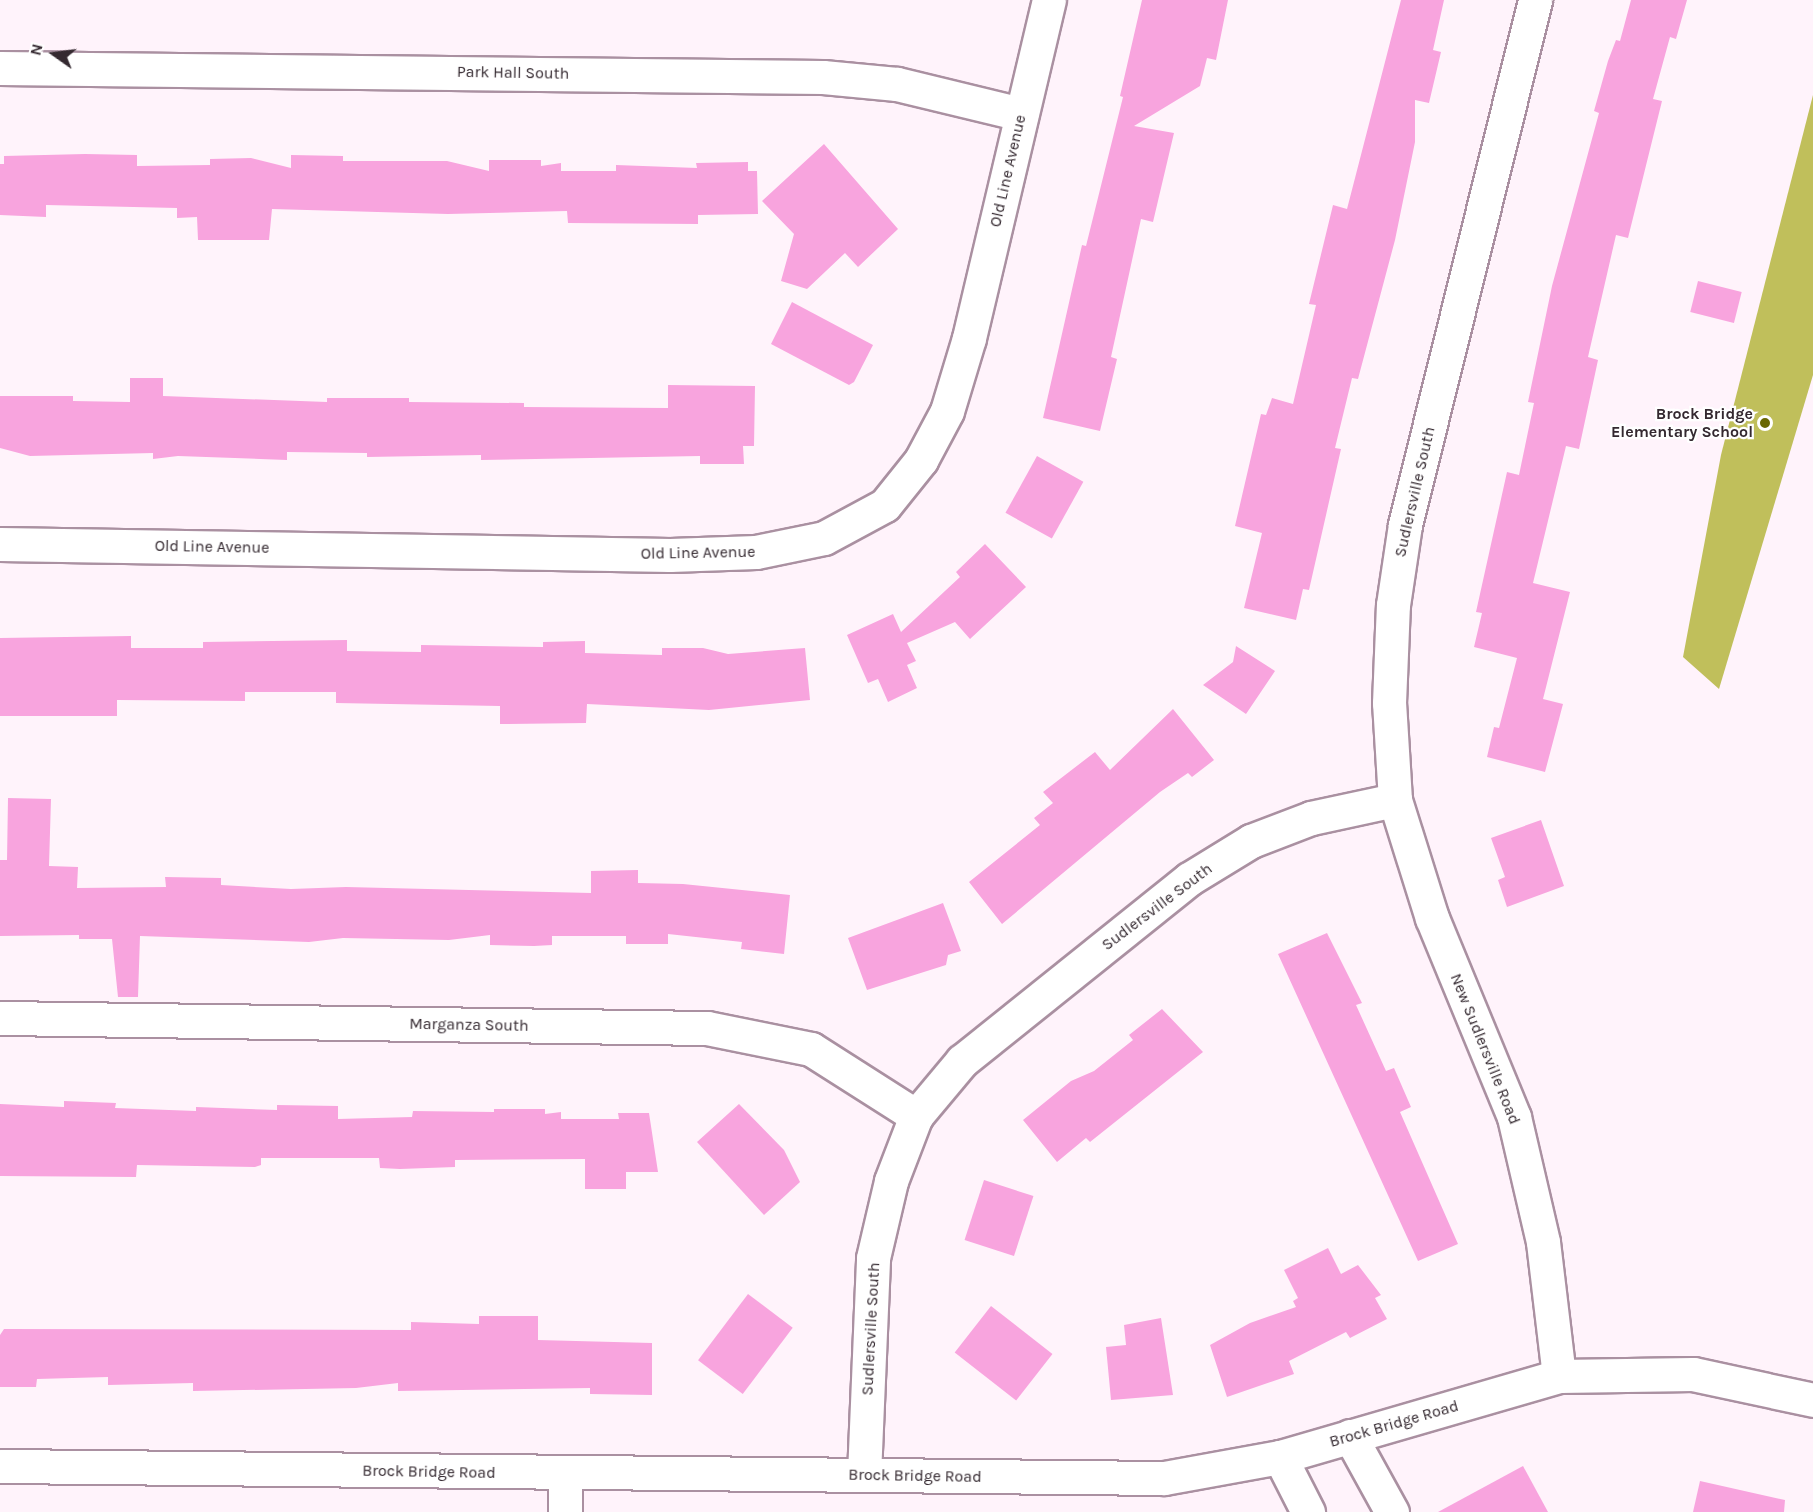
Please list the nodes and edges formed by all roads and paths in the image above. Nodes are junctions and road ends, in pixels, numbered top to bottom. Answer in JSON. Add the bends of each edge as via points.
{"nodes":[{"id":1,"x":1049,"y":0,"type":"edge"},
{"id":2,"x":1535,"y":0,"type":"edge"},
{"id":3,"x":0,"y":68,"type":"edge"},
{"id":4,"x":1021,"y":114,"type":"junction"},
{"id":5,"x":0,"y":544,"type":"edge"},
{"id":6,"x":1395,"y":800,"type":"junction"},
{"id":7,"x":0,"y":1018,"type":"edge"},
{"id":8,"x":916,"y":1116,"type":"junction"},
{"id":9,"x":1558,"y":1376,"type":"junction"},
{"id":10,"x":1813,"y":1400,"type":"edge"},
{"id":11,"x":1350,"y":1436,"type":"junction"},
{"id":12,"x":1280,"y":1457,"type":"junction"},
{"id":13,"x":0,"y":1466,"type":"edge"},
{"id":14,"x":565,"y":1474,"type":"junction"},
{"id":15,"x":864,"y":1475,"type":"junction"},
{"id":16,"x":565,"y":1512,"type":"edge"},
{"id":17,"x":1308,"y":1512,"type":"edge"},
{"id":18,"x":1392,"y":1512,"type":"edge"}],
"edges":[{"from":1,"to":4,"type":"street","name":"Old Line Avenue"},
{"from":2,"to":6,"type":"street","name":"Sudlersville South","via":[[1405,525],[1393,605],[1389,703]]},
{"from":3,"to":4,"type":"street","name":"Park Hall South","via":[[823,77],[897,84]]},
{"from":4,"to":5,"type":"street","name":"Old Line Avenue","via":[[969,338],[947,411],[921,460],[885,505],[824,538],[756,552],[670,555]]},
{"from":6,"to":8,"type":"street","name":"Sudlersville South","via":[[1311,818],[1251,841],[1189,879],[962,1061]]},
{"from":6,"to":9,"type":"street","name":"New Sudlersville Road","via":[[1432,918],[1514,1117],[1543,1242]]},
{"from":7,"to":8,"type":"street","name":"Marganza South","via":[[707,1028],[812,1049]]},
{"from":8,"to":15,"type":"street","name":"Sudlersville South","via":[[891,1181],[873,1258]]},
{"from":9,"to":10,"type":"street","name":"Brock Bridge Road","via":[[1693,1374]]},
{"from":9,"to":11,"type":"street","name":"Brock Bridge Road"},
{"from":11,"to":12,"type":"street","name":"Brock Bridge Road"},
{"from":11,"to":18,"type":"street"},
{"from":12,"to":15,"type":"street","name":"Brock Bridge Road","via":[[1164,1478]]},
{"from":12,"to":17,"type":"street"},
{"from":13,"to":14,"type":"street","name":"Brock Bridge Road"},
{"from":14,"to":15,"type":"street","name":"Brock Bridge Road"},
{"from":14,"to":16,"type":"street"}]}
